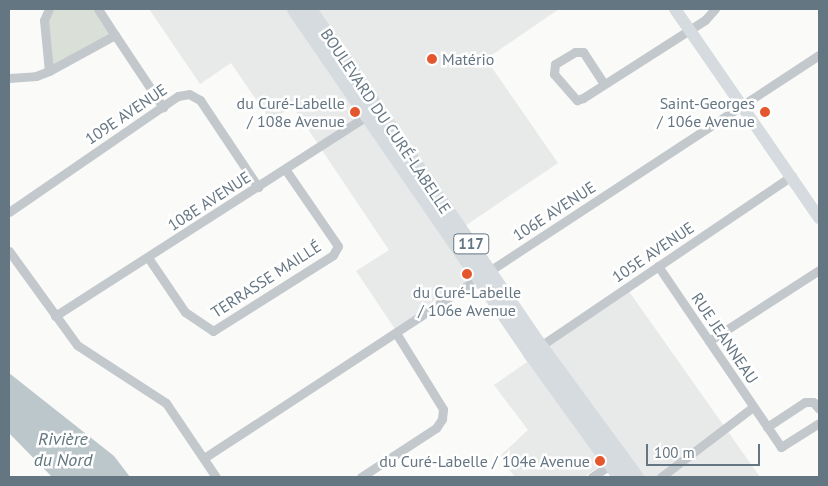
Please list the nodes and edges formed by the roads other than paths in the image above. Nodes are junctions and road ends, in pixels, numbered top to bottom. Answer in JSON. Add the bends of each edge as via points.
{"nodes":[{"id":1,"x":50,"y":9,"type":"edge"},
{"id":2,"x":98,"y":9,"type":"edge"},
{"id":3,"x":294,"y":9,"type":"edge"},
{"id":4,"x":309,"y":9,"type":"edge"},
{"id":5,"x":675,"y":9,"type":"edge"},
{"id":6,"x":714,"y":9,"type":"edge"},
{"id":7,"x":689,"y":28,"type":"junction"},
{"id":8,"x":115,"y":35,"type":"junction"},
{"id":9,"x":819,"y":55,"type":"edge"},
{"id":10,"x":49,"y":71,"type":"junction"},
{"id":11,"x":9,"y":78,"type":"edge"},
{"id":12,"x":604,"y":84,"type":"junction"},
{"id":13,"x":743,"y":105,"type":"junction"},
{"id":14,"x":163,"y":107,"type":"junction"},
{"id":15,"x":372,"y":112,"type":"junction"},
{"id":16,"x":285,"y":169,"type":"junction"},
{"id":17,"x":792,"y":176,"type":"junction"},
{"id":18,"x":258,"y":187,"type":"junction"},
{"id":19,"x":9,"y":212,"type":"edge"},
{"id":20,"x":819,"y":218,"type":"edge"},
{"id":21,"x":9,"y":251,"type":"edge"},
{"id":22,"x":148,"y":259,"type":"junction"},
{"id":23,"x":658,"y":266,"type":"junction"},
{"id":24,"x":819,"y":270,"type":"edge"},
{"id":25,"x":484,"y":275,"type":"junction"},
{"id":26,"x":55,"y":316,"type":"junction"},
{"id":27,"x":396,"y":333,"type":"junction"},
{"id":28,"x":709,"y":341,"type":"junction"},
{"id":29,"x":535,"y":350,"type":"junction"},
{"id":30,"x":753,"y":407,"type":"junction"},
{"id":31,"x":819,"y":409,"type":"edge"},
{"id":32,"x":819,"y":423,"type":"edge"},
{"id":33,"x":767,"y":427,"type":"junction"},
{"id":34,"x":204,"y":458,"type":"junction"},
{"id":35,"x":615,"y":461,"type":"junction"},
{"id":36,"x":216,"y":477,"type":"edge"},
{"id":37,"x":361,"y":477,"type":"edge"},
{"id":38,"x":592,"y":477,"type":"edge"},
{"id":39,"x":620,"y":477,"type":"edge"},
{"id":40,"x":636,"y":477,"type":"edge"},
{"id":41,"x":661,"y":477,"type":"edge"}],
"edges":[{"from":1,"to":10,"type":"street","via":[[44,20]]},
{"from":2,"to":8,"type":"street"},
{"from":3,"to":15,"type":"main road","name":"BOULEVARD DU CURÉ-LABELLE","number":"117"},
{"from":4,"to":15,"type":"main road","name":"BOULEVARD DU CURÉ-LABELLE","number":"117"},
{"from":5,"to":7,"type":"street"},
{"from":6,"to":7,"type":"street","via":[[705,20]]},
{"from":7,"to":12,"type":"street"},
{"from":7,"to":13,"type":"street"},
{"from":8,"to":10,"type":"street"},
{"from":8,"to":14,"type":"street"},
{"from":9,"to":13,"type":"street","name":"106E AVENUE"},
{"from":10,"to":11,"type":"street","via":[[36,76]]},
{"from":12,"to":12,"type":"street","via":[[577,100],[554,74],[556,64],[575,52],[583,52]]},
{"from":13,"to":17,"type":"street"},
{"from":13,"to":25,"type":"street","name":"106E AVENUE"},
{"from":14,"to":18,"type":"street","name":"109E AVENUE","via":[[178,96],[189,94],[200,100]]},
{"from":14,"to":19,"type":"street","name":"109E AVENUE"},
{"from":15,"to":16,"type":"street","name":"108E AVENUE"},
{"from":15,"to":25,"type":"main road","name":"BOULEVARD DU CURÉ-LABELLE","number":"117"},
{"from":16,"to":18,"type":"street","name":"108E AVENUE"},
{"from":16,"to":22,"type":"street","name":"TERRASSE MAILLÉ","via":[[338,246],[333,255],[213,331],[185,312]]},
{"from":17,"to":20,"type":"street"},
{"from":17,"to":23,"type":"street","name":"105E AVENUE"},
{"from":18,"to":22,"type":"street","name":"108E AVENUE"},
{"from":21,"to":26,"type":"street"},
{"from":22,"to":26,"type":"street","name":"108E AVENUE"},
{"from":23,"to":28,"type":"street","name":"RUE JEANNEAU"},
{"from":23,"to":29,"type":"street","name":"105E AVENUE"},
{"from":24,"to":28,"type":"street"},
{"from":25,"to":27,"type":"street","name":"106E AVENUE"},
{"from":25,"to":29,"type":"main road","name":"BOULEVARD DU CURÉ-LABELLE","number":"117"},
{"from":26,"to":34,"type":"street","via":[[77,345],[166,403]]},
{"from":27,"to":34,"type":"street","name":"106E AVENUE"},
{"from":27,"to":37,"type":"street","via":[[443,409],[442,419],[436,428]]},
{"from":28,"to":30,"type":"street","name":"RUE JEANNEAU"},
{"from":29,"to":35,"type":"main road","name":"BOULEVARD DU CURÉ-LABELLE","number":"117"},
{"from":30,"to":33,"type":"street","name":"RUE JEANNEAU"},
{"from":30,"to":41,"type":"street"},
{"from":31,"to":33,"type":"street","via":[[813,402],[805,402]]},
{"from":32,"to":33,"type":"street","name":"RUE JEANNEAU","via":[[781,446]]},
{"from":34,"to":36,"type":"street"},
{"from":35,"to":38,"type":"street"},
{"from":35,"to":39,"type":"main road","name":"BOULEVARD DU CURÉ-LABELLE","number":"117"},
{"from":35,"to":40,"type":"main road","name":"BOULEVARD DU CURÉ-LABELLE","number":"117"}]}
